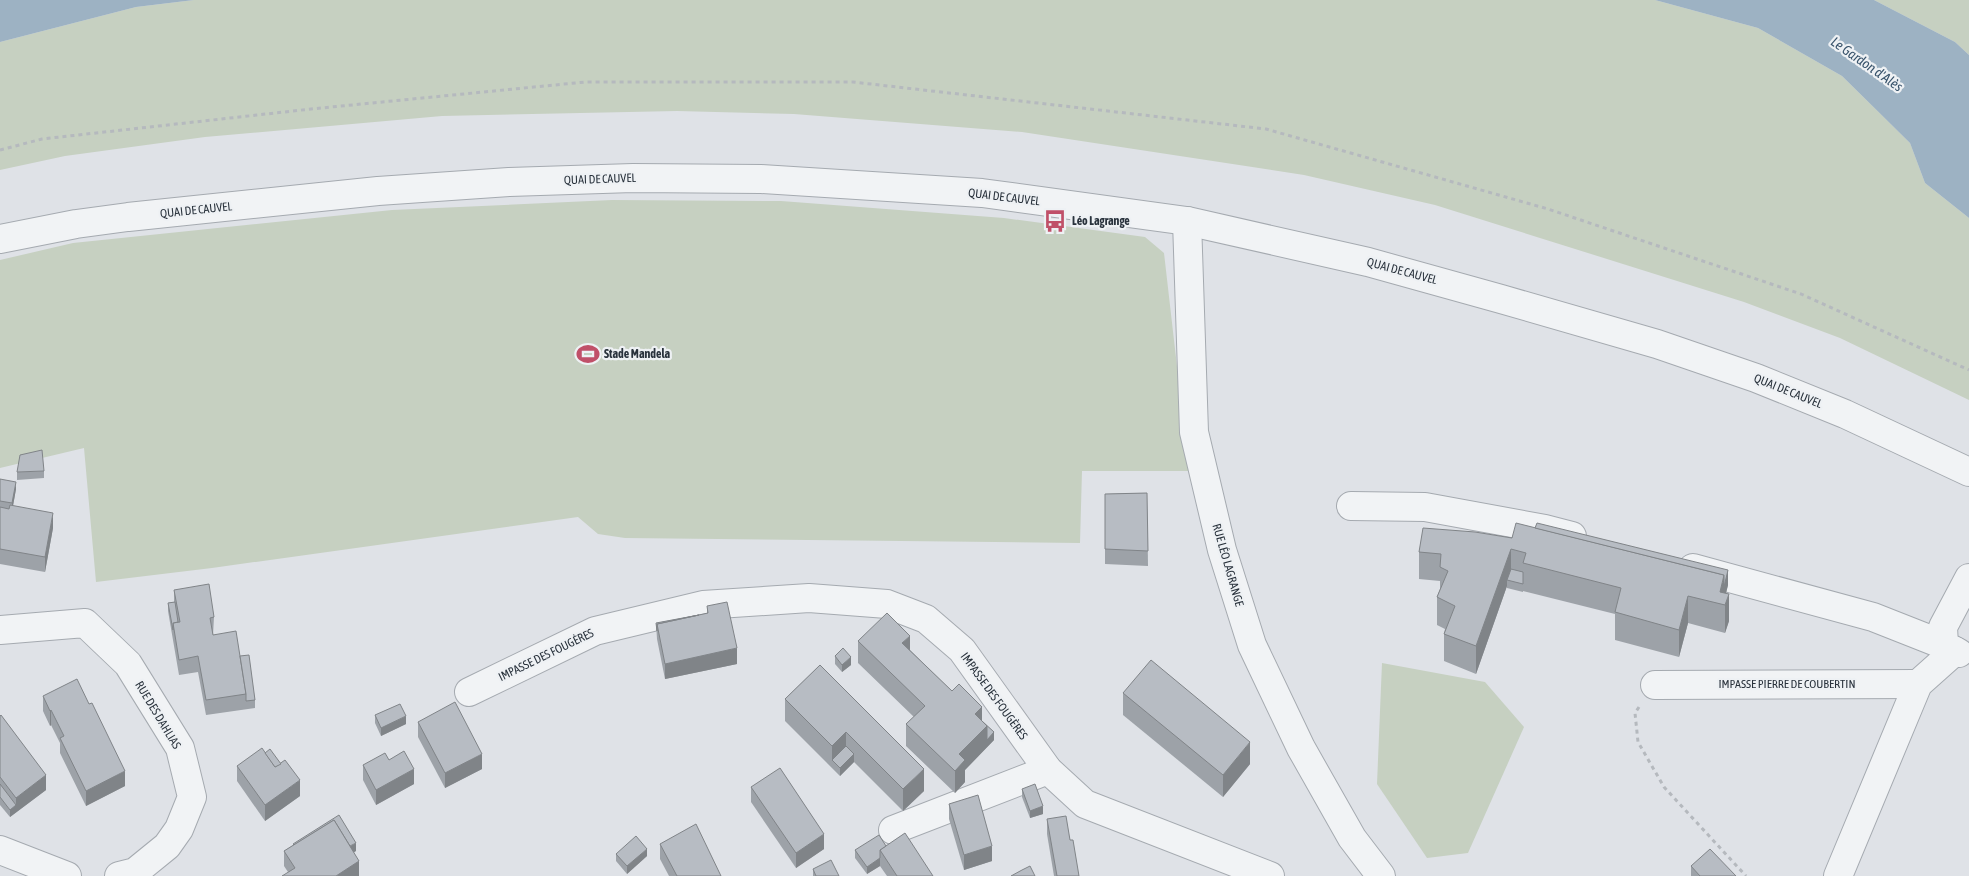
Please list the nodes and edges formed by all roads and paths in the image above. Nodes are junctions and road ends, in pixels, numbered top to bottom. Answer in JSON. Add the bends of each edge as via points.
{"nodes":[{"id":1,"x":0,"y":150,"type":"edge"},
{"id":2,"x":1188,"y":221,"type":"junction"},
{"id":3,"x":0,"y":239,"type":"edge"},
{"id":4,"x":1969,"y":370,"type":"edge"},
{"id":5,"x":1969,"y":472,"type":"edge"},
{"id":6,"x":1351,"y":506,"type":"dead end"},
{"id":7,"x":1594,"y":542,"type":"edge"},
{"id":8,"x":1671,"y":562,"type":"edge"},
{"id":9,"x":1969,"y":578,"type":"edge"},
{"id":10,"x":0,"y":630,"type":"edge"},
{"id":11,"x":1961,"y":654,"type":"edge"},
{"id":12,"x":1918,"y":684,"type":"junction"},
{"id":13,"x":1655,"y":685,"type":"joint"},
{"id":14,"x":469,"y":692,"type":"dead end"},
{"id":15,"x":1048,"y":770,"type":"junction"},
{"id":16,"x":893,"y":830,"type":"dead end"},
{"id":17,"x":0,"y":850,"type":"edge"},
{"id":18,"x":67,"y":876,"type":"edge"},
{"id":19,"x":118,"y":876,"type":"edge"},
{"id":20,"x":1270,"y":876,"type":"edge"},
{"id":21,"x":1381,"y":876,"type":"edge"},
{"id":22,"x":1746,"y":876,"type":"edge"},
{"id":23,"x":1838,"y":876,"type":"edge"}],
"edges":[{"from":1,"to":4,"type":"path","via":[[42,139],[585,82],[853,82],[1266,129],[1548,209],[1801,294]]},
{"from":2,"to":3,"type":"street","name":"QUAI DE CAUVEL","via":[[982,193],[761,179],[633,178],[378,191],[128,217]]},
{"from":2,"to":5,"type":"street","name":"QUAI DE CAUVEL","via":[[1368,262],[1657,344],[1756,378],[1844,414]]},
{"from":2,"to":21,"type":"street","name":"RUE LÉO LAGRANGE","via":[[1194,432],[1222,550],[1252,645],[1301,748],[1352,838]]},
{"from":6,"to":7,"type":"street","via":[[1425,507],[1545,529]]},
{"from":8,"to":11,"type":"street","via":[[1873,617]]},
{"from":9,"to":11,"type":"street","via":[[1943,627]]},
{"from":10,"to":19,"type":"street","name":"RUE DES DAHLIAS","via":[[85,623],[128,664],[180,748],[192,797],[179,829],[166,846],[135,872]]},
{"from":11,"to":12,"type":"street"},
{"from":12,"to":13,"type":"street","name":"IMPASSE PIERRE DE COUBERTIN"},
{"from":12,"to":23,"type":"street"},
{"from":13,"to":22,"type":"path","via":[[1635,713],[1638,742],[1664,787]]},
{"from":14,"to":15,"type":"street","name":"IMPASSE DES FOUGÈRES","via":[[595,631],[703,605],[809,598],[887,604],[926,619],[962,650]]},
{"from":15,"to":16,"type":"street"},
{"from":15,"to":20,"type":"street","name":"IMPASSE DES FOUGÈRES","via":[[1085,804]]},
{"from":17,"to":18,"type":"street"}]}
